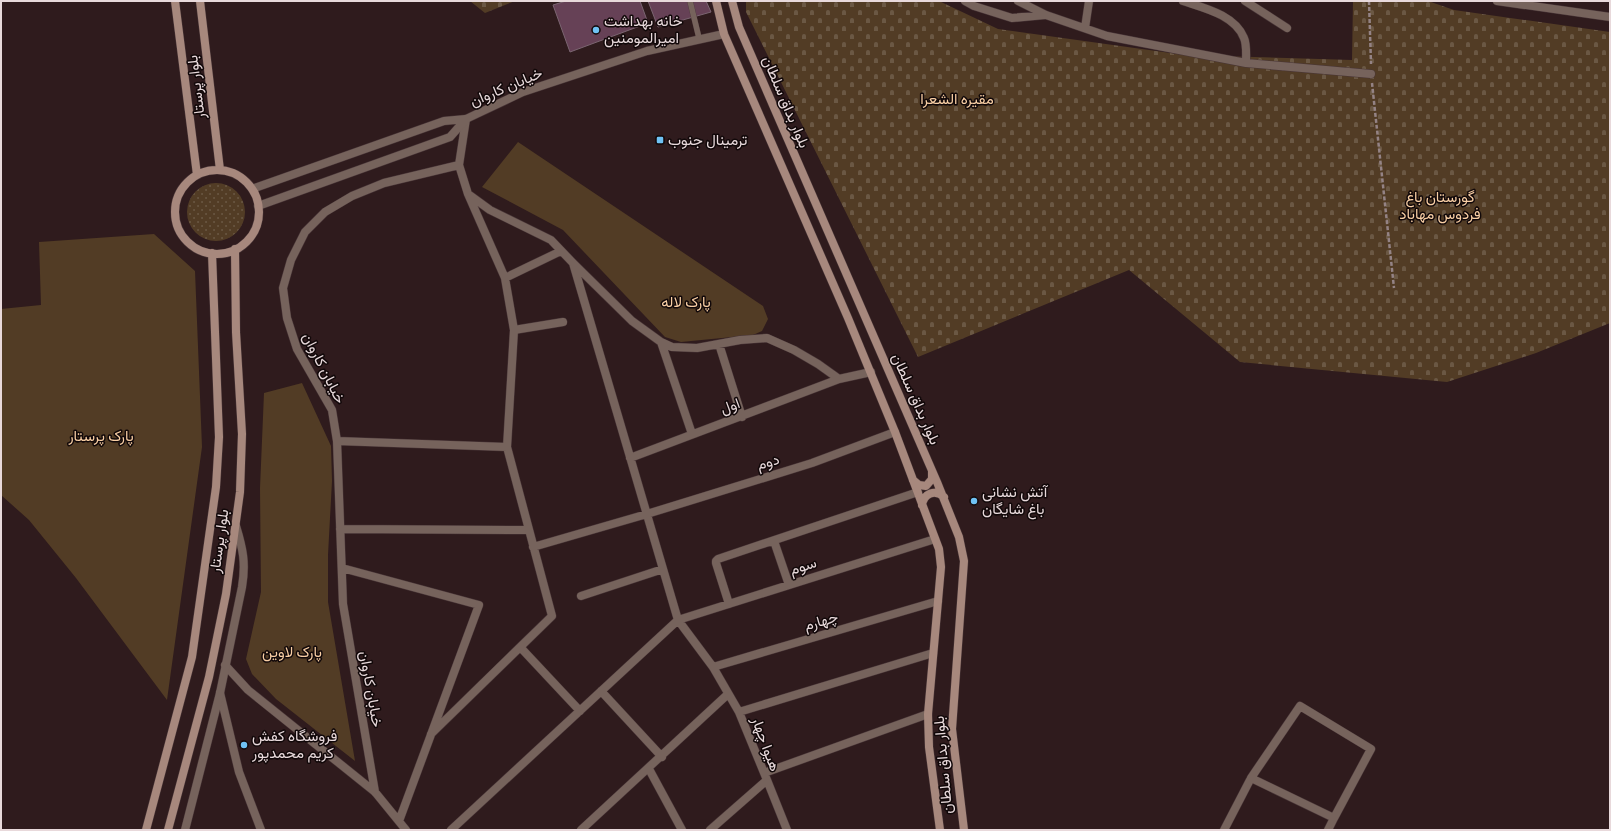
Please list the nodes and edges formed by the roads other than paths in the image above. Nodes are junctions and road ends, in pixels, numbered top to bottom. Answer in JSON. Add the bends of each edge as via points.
{"nodes":[{"id":1,"x":175,"y":1,"type":"edge"},
{"id":2,"x":200,"y":1,"type":"edge"},
{"id":3,"x":690,"y":1,"type":"edge"},
{"id":4,"x":716,"y":1,"type":"edge"},
{"id":5,"x":732,"y":1,"type":"edge"},
{"id":6,"x":965,"y":1,"type":"edge"},
{"id":7,"x":1018,"y":1,"type":"edge"},
{"id":8,"x":1089,"y":1,"type":"edge"},
{"id":9,"x":1183,"y":1,"type":"edge"},
{"id":10,"x":1245,"y":1,"type":"edge"},
{"id":11,"x":1497,"y":1,"type":"edge"},
{"id":12,"x":1046,"y":15,"type":"junction"},
{"id":13,"x":1610,"y":17,"type":"edge"},
{"id":14,"x":1084,"y":28,"type":"junction"},
{"id":15,"x":1286,"y":28,"type":"dead end"},
{"id":16,"x":724,"y":34,"type":"junction"},
{"id":17,"x":699,"y":38,"type":"junction"},
{"id":18,"x":1246,"y":63,"type":"junction"},
{"id":19,"x":1371,"y":74,"type":"road end"},
{"id":20,"x":466,"y":119,"type":"junction"},
{"id":21,"x":444,"y":121,"type":"junction"},
{"id":22,"x":450,"y":137,"type":"junction"},
{"id":23,"x":459,"y":165,"type":"junction"},
{"id":24,"x":220,"y":170,"type":"junction"},
{"id":25,"x":197,"y":175,"type":"junction"},
{"id":26,"x":252,"y":188,"type":"junction"},
{"id":27,"x":468,"y":194,"type":"junction"},
{"id":28,"x":258,"y":206,"type":"junction"},
{"id":29,"x":235,"y":249,"type":"junction"},
{"id":30,"x":561,"y":251,"type":"junction"},
{"id":31,"x":212,"y":254,"type":"junction"},
{"id":32,"x":572,"y":263,"type":"junction"},
{"id":33,"x":505,"y":278,"type":"junction"},
{"id":34,"x":563,"y":322,"type":"dead end"},
{"id":35,"x":514,"y":330,"type":"junction"},
{"id":36,"x":661,"y":342,"type":"junction"},
{"id":37,"x":719,"y":344,"type":"junction"},
{"id":38,"x":871,"y":372,"type":"junction"},
{"id":39,"x":839,"y":379,"type":"junction"},
{"id":40,"x":742,"y":417,"type":"junction"},
{"id":41,"x":895,"y":432,"type":"junction"},
{"id":42,"x":692,"y":434,"type":"junction"},
{"id":43,"x":337,"y":441,"type":"junction"},
{"id":44,"x":507,"y":447,"type":"junction"},
{"id":45,"x":630,"y":458,"type":"junction"},
{"id":46,"x":932,"y":470,"type":"junction"},
{"id":47,"x":912,"y":480,"type":"junction"},
{"id":48,"x":918,"y":492,"type":"junction"},
{"id":49,"x":944,"y":497,"type":"junction"},
{"id":50,"x":922,"y":505,"type":"junction"},
{"id":51,"x":647,"y":514,"type":"junction"},
{"id":52,"x":236,"y":526,"type":"junction"},
{"id":53,"x":340,"y":529,"type":"junction"},
{"id":54,"x":529,"y":530,"type":"junction"},
{"id":55,"x":935,"y":538,"type":"junction"},
{"id":56,"x":774,"y":541,"type":"junction"},
{"id":57,"x":533,"y":547,"type":"junction"},
{"id":58,"x":342,"y":568,"type":"junction"},
{"id":59,"x":663,"y":570,"type":"junction"},
{"id":60,"x":789,"y":585,"type":"junction"},
{"id":61,"x":581,"y":596,"type":"dead end"},
{"id":62,"x":938,"y":601,"type":"junction"},
{"id":63,"x":729,"y":604,"type":"junction"},
{"id":64,"x":678,"y":620,"type":"junction"},
{"id":65,"x":521,"y":648,"type":"junction"},
{"id":66,"x":933,"y":654,"type":"junction"},
{"id":67,"x":225,"y":665,"type":"junction"},
{"id":68,"x":712,"y":667,"type":"junction"},
{"id":69,"x":601,"y":692,"type":"junction"},
{"id":70,"x":220,"y":694,"type":"junction"},
{"id":71,"x":728,"y":694,"type":"junction"},
{"id":72,"x":580,"y":711,"type":"junction"},
{"id":73,"x":739,"y":712,"type":"junction"},
{"id":74,"x":928,"y":714,"type":"junction"},
{"id":75,"x":431,"y":734,"type":"junction"},
{"id":76,"x":662,"y":757,"type":"junction"},
{"id":77,"x":649,"y":769,"type":"junction"},
{"id":78,"x":765,"y":776,"type":"junction"},
{"id":79,"x":1251,"y":778,"type":"junction"},
{"id":80,"x":374,"y":792,"type":"junction"},
{"id":81,"x":1334,"y":818,"type":"junction"},
{"id":82,"x":399,"y":821,"type":"junction"},
{"id":83,"x":146,"y":830,"type":"edge"},
{"id":84,"x":168,"y":830,"type":"edge"},
{"id":85,"x":184,"y":830,"type":"edge"},
{"id":86,"x":261,"y":830,"type":"edge"},
{"id":87,"x":406,"y":830,"type":"edge"},
{"id":88,"x":452,"y":830,"type":"edge"},
{"id":89,"x":581,"y":830,"type":"edge"},
{"id":90,"x":682,"y":830,"type":"edge"},
{"id":91,"x":710,"y":830,"type":"edge"},
{"id":92,"x":787,"y":830,"type":"edge"},
{"id":93,"x":940,"y":830,"type":"edge"},
{"id":94,"x":964,"y":830,"type":"edge"},
{"id":95,"x":1224,"y":830,"type":"edge"},
{"id":96,"x":1328,"y":830,"type":"edge"}],
"edges":[{"from":1,"to":25,"type":"main road"},
{"from":2,"to":24,"type":"main road","name":"بلوار پرستار"},
{"from":3,"to":17,"type":"lane"},
{"from":4,"to":16,"type":"main road","name":"بلوار بداق سلطان"},
{"from":5,"to":46,"type":"main road","name":"بلوار بداق سلطان","via":[[739,27]]},
{"from":6,"to":12,"type":"street","via":[[1012,18]]},
{"from":7,"to":12,"type":"street"},
{"from":8,"to":14,"type":"street"},
{"from":9,"to":18,"type":"street","via":[[1227,18],[1238,27],[1246,44]]},
{"from":10,"to":15,"type":"street"},
{"from":11,"to":13,"type":"street"},
{"from":12,"to":14,"type":"street"},
{"from":14,"to":18,"type":"street","via":[[1107,36]]},
{"from":16,"to":17,"type":"street","name":"خیابان کاروان"},
{"from":16,"to":38,"type":"main road","name":"بلوار بداق سلطان"},
{"from":17,"to":20,"type":"street","name":"خیابان کاروان","via":[[648,51],[523,92]]},
{"from":18,"to":19,"type":"street"},
{"from":20,"to":21,"type":"street"},
{"from":20,"to":22,"type":"street"},
{"from":20,"to":23,"type":"street","name":"خیابان کاروان"},
{"from":21,"to":22,"type":"street"},
{"from":21,"to":26,"type":"street"},
{"from":22,"to":28,"type":"street"},
{"from":23,"to":27,"type":"street"},
{"from":23,"to":43,"type":"street","name":"خیابان کاروان","via":[[384,183],[352,196],[325,212],[305,232],[291,260],[283,288],[287,318],[297,349],[332,410]]},
{"from":24,"to":25,"type":"main road"},
{"from":24,"to":26,"type":"main road","via":[[238,176]]},
{"from":25,"to":31,"type":"main road","via":[[186,183],[179,194],[175,206],[175,220],[188,243]]},
{"from":26,"to":28,"type":"main road"},
{"from":27,"to":30,"type":"street","via":[[490,210],[551,240]]},
{"from":27,"to":33,"type":"street"},
{"from":28,"to":29,"type":"main road","via":[[258,219],[254,231],[246,242]]},
{"from":29,"to":31,"type":"main road"},
{"from":29,"to":52,"type":"main road","name":"بلوار پرستار","via":[[236,332],[242,434]]},
{"from":30,"to":32,"type":"street"},
{"from":30,"to":33,"type":"street"},
{"from":31,"to":83,"type":"main road","name":"بلوار پرستار","via":[[219,437],[216,487],[192,657]]},
{"from":32,"to":36,"type":"street","via":[[632,321]]},
{"from":32,"to":45,"type":"street","name":"هیوا چهار"},
{"from":33,"to":35,"type":"street"},
{"from":34,"to":35,"type":"street"},
{"from":35,"to":44,"type":"street"},
{"from":36,"to":37,"type":"street","via":[[672,347],[697,348]]},
{"from":36,"to":42,"type":"street"},
{"from":37,"to":39,"type":"street","via":[[766,338],[812,360]]},
{"from":37,"to":40,"type":"street"},
{"from":38,"to":39,"type":"street","name":"اول"},
{"from":38,"to":41,"type":"main road","name":"بلوار بداق سلطان"},
{"from":39,"to":40,"type":"street","name":"اول"},
{"from":40,"to":42,"type":"street","name":"اول"},
{"from":41,"to":47,"type":"main road","name":"بلوار بداق سلطان"},
{"from":41,"to":51,"type":"street","name":"دوم","via":[[812,463]]},
{"from":42,"to":45,"type":"street","name":"اول"},
{"from":43,"to":44,"type":"street"},
{"from":43,"to":53,"type":"street","name":"خیابان کاروان"},
{"from":44,"to":54,"type":"street"},
{"from":45,"to":51,"type":"street","name":"هیوا چهار"},
{"from":46,"to":47,"type":"main road","via":[[932,479],[926,486],[919,486]]},
{"from":46,"to":49,"type":"main road","name":"بلوار بداق سلطان"},
{"from":47,"to":48,"type":"main road","name":"بلوار بداق سلطان"},
{"from":48,"to":50,"type":"main road","name":"بلوار بداق سلطان"},
{"from":48,"to":56,"type":"street"},
{"from":49,"to":50,"type":"main road","via":[[938,493],[930,493],[924,498]]},
{"from":49,"to":94,"type":"main road","name":"بلوار بداق سلطان","via":[[959,537],[964,561],[952,729]]},
{"from":50,"to":55,"type":"main road","name":"بلوار بداق سلطان"},
{"from":51,"to":57,"type":"street","name":"دوم"},
{"from":51,"to":59,"type":"street","name":"هیوا چهار"},
{"from":52,"to":67,"type":"street","via":[[244,549],[245,570]]},
{"from":52,"to":84,"type":"main road","name":"بلوار پرستار","via":[[226,594],[209,677]]},
{"from":53,"to":54,"type":"street"},
{"from":53,"to":58,"type":"street","name":"خیابان کاروان"},
{"from":54,"to":57,"type":"street"},
{"from":55,"to":60,"type":"street","name":"سوم"},
{"from":55,"to":62,"type":"main road","name":"بلوار بداق سلطان","via":[[941,558]]},
{"from":56,"to":60,"type":"street"},
{"from":56,"to":63,"type":"street","via":[[716,561]]},
{"from":57,"to":65,"type":"street","via":[[552,616]]},
{"from":58,"to":75,"type":"street","via":[[479,605]]},
{"from":58,"to":80,"type":"street","name":"خیابان کاروان","via":[[343,604]]},
{"from":59,"to":61,"type":"street"},
{"from":59,"to":64,"type":"street","name":"هیوا چهار"},
{"from":60,"to":63,"type":"street","name":"سوم"},
{"from":62,"to":66,"type":"main road","name":"بلوار بداق سلطان"},
{"from":62,"to":68,"type":"street","name":"چهارم"},
{"from":63,"to":64,"type":"street","name":"سوم"},
{"from":64,"to":68,"type":"street","name":"هیوا چهار"},
{"from":64,"to":69,"type":"street"},
{"from":65,"to":72,"type":"street"},
{"from":65,"to":75,"type":"street"},
{"from":66,"to":73,"type":"street"},
{"from":66,"to":74,"type":"main road","name":"بلوار بداق سلطان"},
{"from":67,"to":70,"type":"street"},
{"from":67,"to":80,"type":"street","via":[[248,690]]},
{"from":68,"to":71,"type":"street","name":"هیوا چهار"},
{"from":69,"to":72,"type":"street"},
{"from":69,"to":76,"type":"street"},
{"from":70,"to":85,"type":"street"},
{"from":70,"to":86,"type":"street","via":[[239,772]]},
{"from":71,"to":73,"type":"street","name":"هیوا چهار"},
{"from":71,"to":76,"type":"street"},
{"from":72,"to":88,"type":"street"},
{"from":73,"to":78,"type":"street","name":"هیوا چهار"},
{"from":74,"to":78,"type":"street"},
{"from":74,"to":93,"type":"main road","name":"بلوار بداق سلطان","via":[[929,747]]},
{"from":75,"to":82,"type":"street"},
{"from":76,"to":77,"type":"street"},
{"from":77,"to":89,"type":"street"},
{"from":77,"to":90,"type":"street"},
{"from":78,"to":91,"type":"street","name":"هیوا چهار"},
{"from":78,"to":92,"type":"street"},
{"from":79,"to":81,"type":"street"},
{"from":79,"to":81,"type":"street","via":[[1300,706],[1371,749]]},
{"from":79,"to":95,"type":"street"},
{"from":80,"to":82,"type":"street"},
{"from":81,"to":96,"type":"street"},
{"from":82,"to":87,"type":"street"}]}
